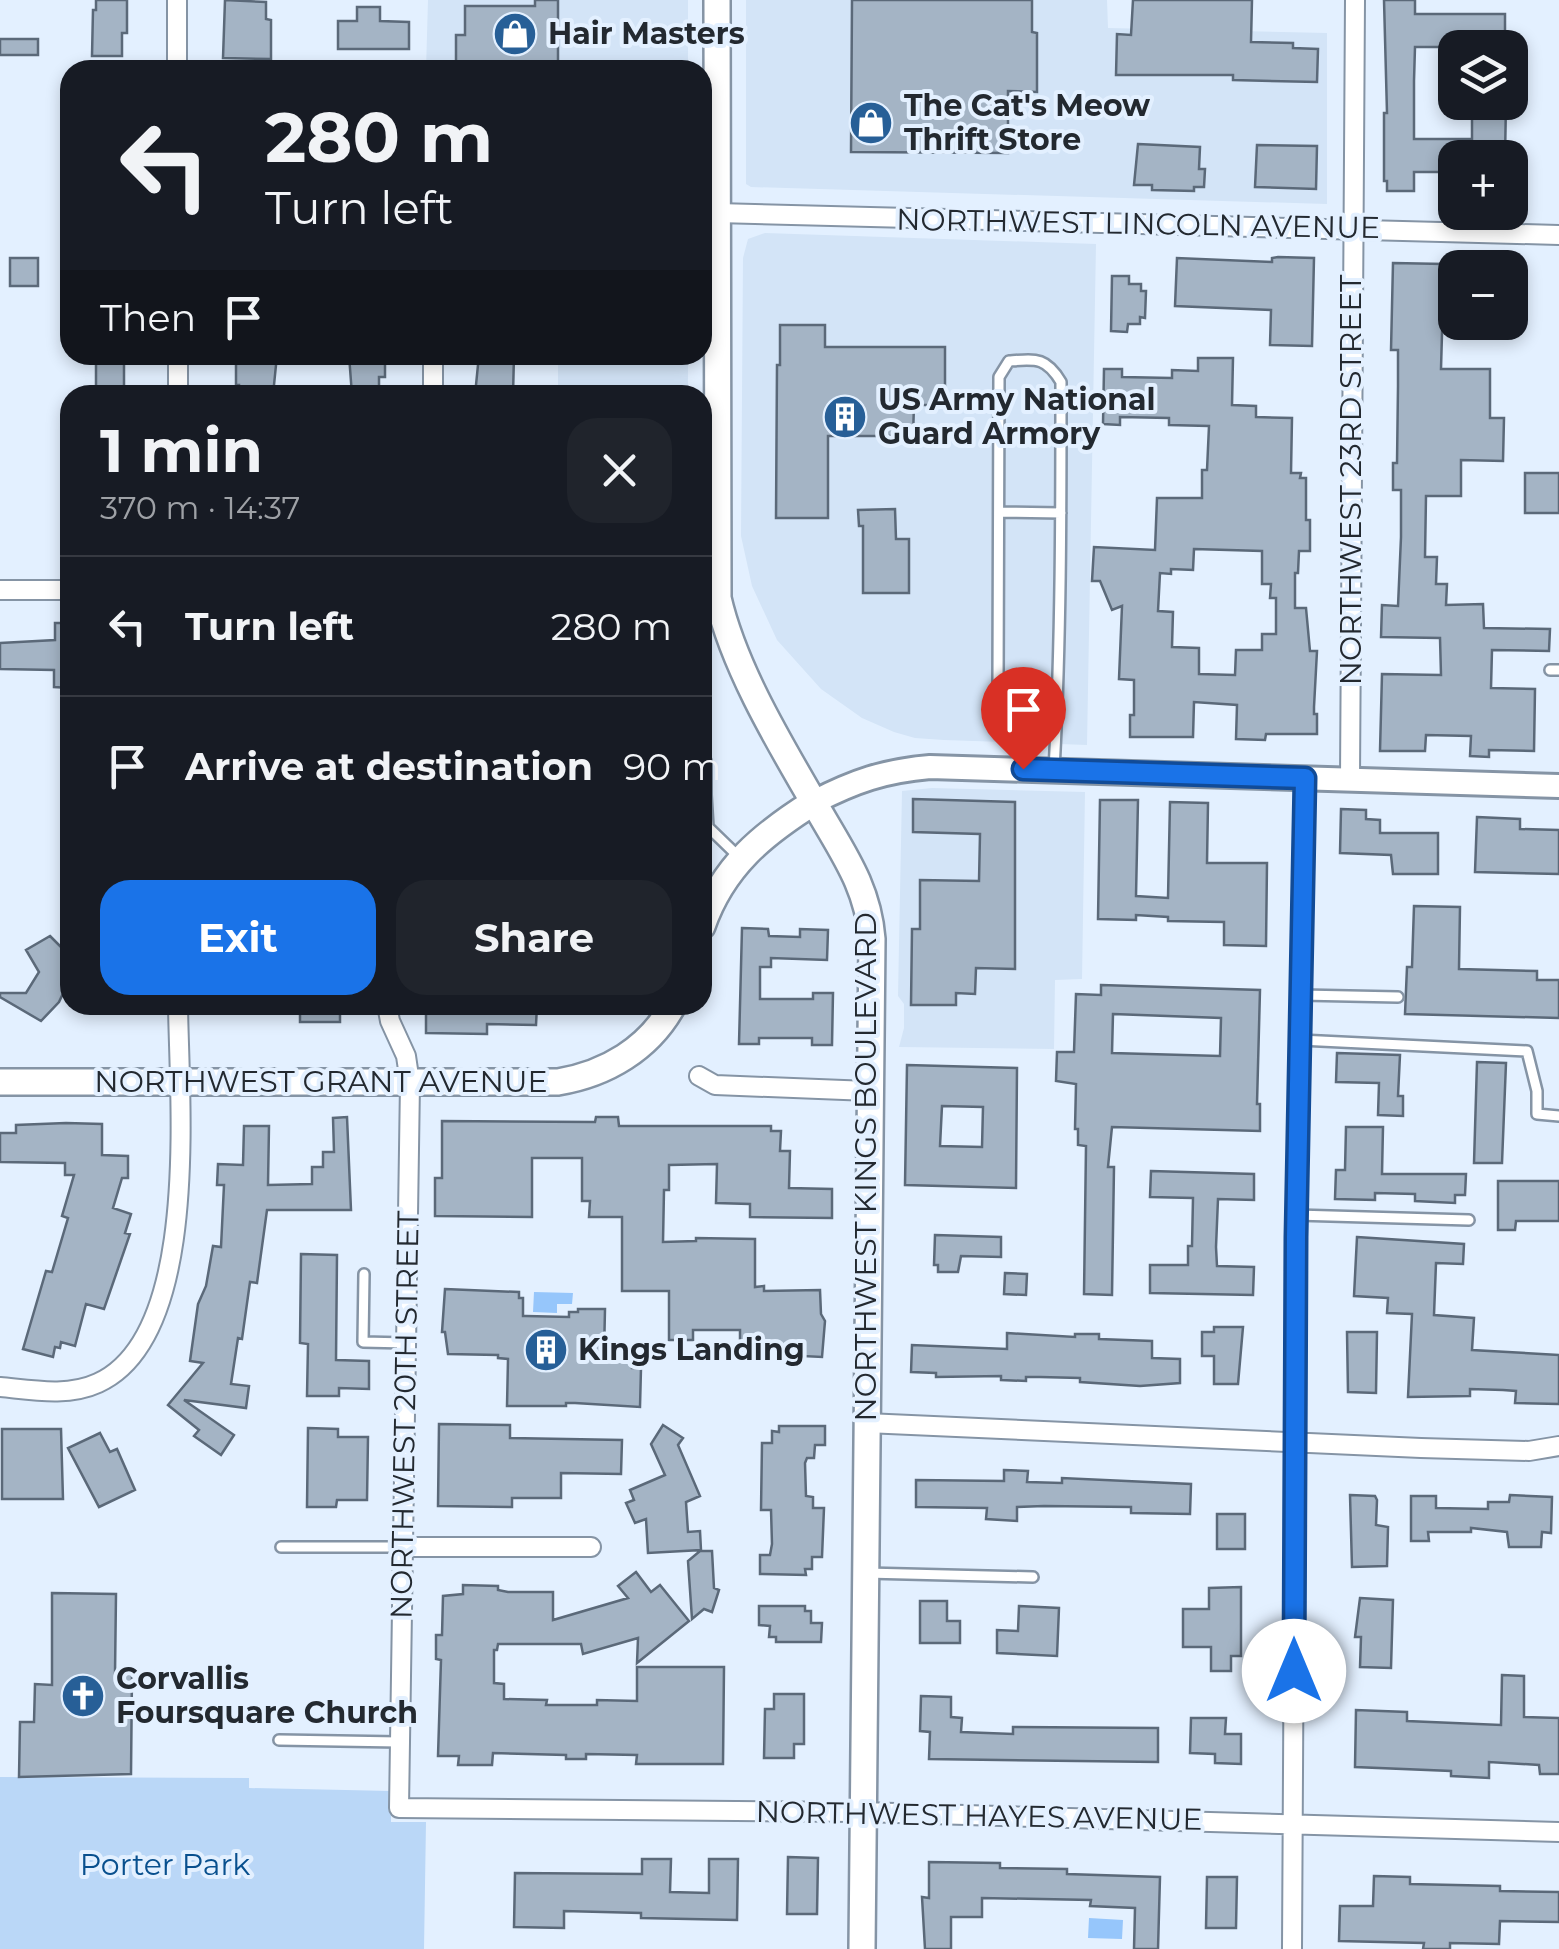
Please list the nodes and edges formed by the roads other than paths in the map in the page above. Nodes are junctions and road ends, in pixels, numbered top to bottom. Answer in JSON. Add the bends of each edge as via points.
{"nodes":[{"id":1,"x":177,"y":0,"type":"edge"},
{"id":2,"x":717,"y":0,"type":"edge"},
{"id":3,"x":1355,"y":0,"type":"edge"},
{"id":4,"x":177,"y":60,"type":"edge"},
{"id":5,"x":717,"y":214,"type":"junction"},
{"id":6,"x":1352,"y":230,"type":"junction"},
{"id":7,"x":1559,"y":235,"type":"edge"},
{"id":8,"x":712,"y":488,"type":"edge"},
{"id":9,"x":998,"y":512,"type":"junction"},
{"id":10,"x":1062,"y":512,"type":"junction"},
{"id":11,"x":0,"y":590,"type":"edge"},
{"id":12,"x":60,"y":590,"type":"edge"},
{"id":13,"x":712,"y":602,"type":"edge"},
{"id":14,"x":1058,"y":710,"type":"junction"},
{"id":15,"x":1054,"y":770,"type":"junction"},
{"id":16,"x":1305,"y":778,"type":"junction"},
{"id":17,"x":1350,"y":779,"type":"junction"},
{"id":18,"x":1559,"y":786,"type":"edge"},
{"id":19,"x":814,"y":802,"type":"junction"},
{"id":20,"x":712,"y":831,"type":"edge"},
{"id":21,"x":741,"y":859,"type":"junction"},
{"id":22,"x":712,"y":904,"type":"edge"},
{"id":23,"x":1301,"y":995,"type":"junction"},
{"id":24,"x":1398,"y":997,"type":"dead end"},
{"id":25,"x":178,"y":1015,"type":"edge"},
{"id":26,"x":389,"y":1015,"type":"edge"},
{"id":27,"x":666,"y":1015,"type":"edge"},
{"id":28,"x":1300,"y":1040,"type":"junction"},
{"id":29,"x":699,"y":1076,"type":"dead end"},
{"id":30,"x":0,"y":1082,"type":"edge"},
{"id":31,"x":179,"y":1082,"type":"junction"},
{"id":32,"x":410,"y":1083,"type":"junction"},
{"id":33,"x":869,"y":1091,"type":"junction"},
{"id":34,"x":1559,"y":1116,"type":"edge"},
{"id":35,"x":1296,"y":1215,"type":"junction"},
{"id":36,"x":1469,"y":1220,"type":"dead end"},
{"id":37,"x":364,"y":1274,"type":"dead end"},
{"id":38,"x":406,"y":1343,"type":"junction"},
{"id":39,"x":0,"y":1387,"type":"edge"},
{"id":40,"x":866,"y":1423,"type":"junction"},
{"id":41,"x":1295,"y":1442,"type":"junction"},
{"id":42,"x":1559,"y":1446,"type":"edge"},
{"id":43,"x":404,"y":1547,"type":"junction"},
{"id":44,"x":591,"y":1547,"type":"dead end"},
{"id":45,"x":282,"y":1548,"type":"dead end"},
{"id":46,"x":864,"y":1574,"type":"junction"},
{"id":47,"x":1033,"y":1577,"type":"dead end"},
{"id":48,"x":279,"y":1740,"type":"dead end"},
{"id":49,"x":399,"y":1742,"type":"junction"},
{"id":50,"x":399,"y":1808,"type":"joint"},
{"id":51,"x":861,"y":1812,"type":"junction"},
{"id":52,"x":1293,"y":1824,"type":"junction"},
{"id":53,"x":1559,"y":1832,"type":"edge"},
{"id":54,"x":862,"y":1949,"type":"edge"},
{"id":55,"x":1292,"y":1949,"type":"edge"}],
"edges":[{"from":1,"to":4,"type":"street"},
{"from":2,"to":5,"type":"main road","name":"NORTHWEST KINGS BOULEVARD"},
{"from":3,"to":6,"type":"street","name":"NORTHWEST 23RD STREET"},
{"from":5,"to":6,"type":"street","name":"NORTHWEST LINCOLN AVENUE"},
{"from":5,"to":8,"type":"main road","name":"NORTHWEST KINGS BOULEVARD"},
{"from":6,"to":7,"type":"street","name":"NORTHWEST LINCOLN AVENUE"},
{"from":6,"to":17,"type":"street","name":"NORTHWEST 23RD STREET"},
{"from":9,"to":10,"type":"lane"},
{"from":9,"to":10,"type":"lane","via":[[999,378],[1009,361],[1035,359],[1062,382]]},
{"from":9,"to":14,"type":"lane","via":[[998,685],[1006,701]]},
{"from":10,"to":14,"type":"lane"},
{"from":11,"to":12,"type":"street"},
{"from":13,"to":19,"type":"main road","name":"NORTHWEST KINGS BOULEVARD"},
{"from":14,"to":15,"type":"lane"},
{"from":15,"to":16,"type":"street"},
{"from":15,"to":19,"type":"street","via":[[896,770],[856,780]]},
{"from":16,"to":17,"type":"street"},
{"from":16,"to":23,"type":"street"},
{"from":17,"to":18,"type":"street"},
{"from":19,"to":21,"type":"main road","via":[[768,831]]},
{"from":19,"to":33,"type":"main road","name":"NORTHWEST KINGS BOULEVARD","via":[[870,914]]},
{"from":20,"to":21,"type":"lane"},
{"from":21,"to":22,"type":"main road"},
{"from":23,"to":24,"type":"lane"},
{"from":23,"to":28,"type":"street"},
{"from":25,"to":31,"type":"street"},
{"from":26,"to":32,"type":"street","name":"NORTHWEST 20TH STREET"},
{"from":27,"to":32,"type":"main road","name":"NORTHWEST GRANT AVENUE","via":[[626,1057],[578,1079]]},
{"from":28,"to":34,"type":"lane","via":[[1527,1050],[1537,1114]]},
{"from":28,"to":35,"type":"street"},
{"from":29,"to":33,"type":"street","via":[[715,1085]]},
{"from":30,"to":31,"type":"main road","name":"NORTHWEST GRANT AVENUE"},
{"from":31,"to":32,"type":"main road","name":"NORTHWEST GRANT AVENUE"},
{"from":31,"to":39,"type":"street","via":[[174,1246],[165,1288],[136,1352],[86,1388]]},
{"from":32,"to":38,"type":"street","name":"NORTHWEST 20TH STREET"},
{"from":33,"to":40,"type":"main road","name":"NORTHWEST KINGS BOULEVARD"},
{"from":35,"to":36,"type":"lane"},
{"from":35,"to":41,"type":"street"},
{"from":37,"to":38,"type":"lane","via":[[363,1342]]},
{"from":38,"to":43,"type":"street","name":"NORTHWEST 20TH STREET"},
{"from":40,"to":41,"type":"street"},
{"from":40,"to":46,"type":"main road","name":"NORTHWEST KINGS BOULEVARD"},
{"from":41,"to":42,"type":"street","via":[[1529,1451]]},
{"from":41,"to":52,"type":"street"},
{"from":43,"to":44,"type":"street"},
{"from":43,"to":45,"type":"lane"},
{"from":43,"to":49,"type":"street","name":"NORTHWEST 20TH STREET"},
{"from":46,"to":47,"type":"lane"},
{"from":46,"to":51,"type":"main road","name":"NORTHWEST KINGS BOULEVARD"},
{"from":48,"to":49,"type":"lane"},
{"from":49,"to":50,"type":"street","name":"NORTHWEST 20TH STREET"},
{"from":50,"to":51,"type":"street","name":"NORTHWEST HAYES AVENUE"},
{"from":51,"to":52,"type":"street","name":"NORTHWEST HAYES AVENUE"},
{"from":51,"to":54,"type":"main road","name":"NORTHWEST KINGS BOULEVARD"},
{"from":52,"to":53,"type":"street","name":"NORTHWEST HAYES AVENUE"},
{"from":52,"to":55,"type":"street"}]}
